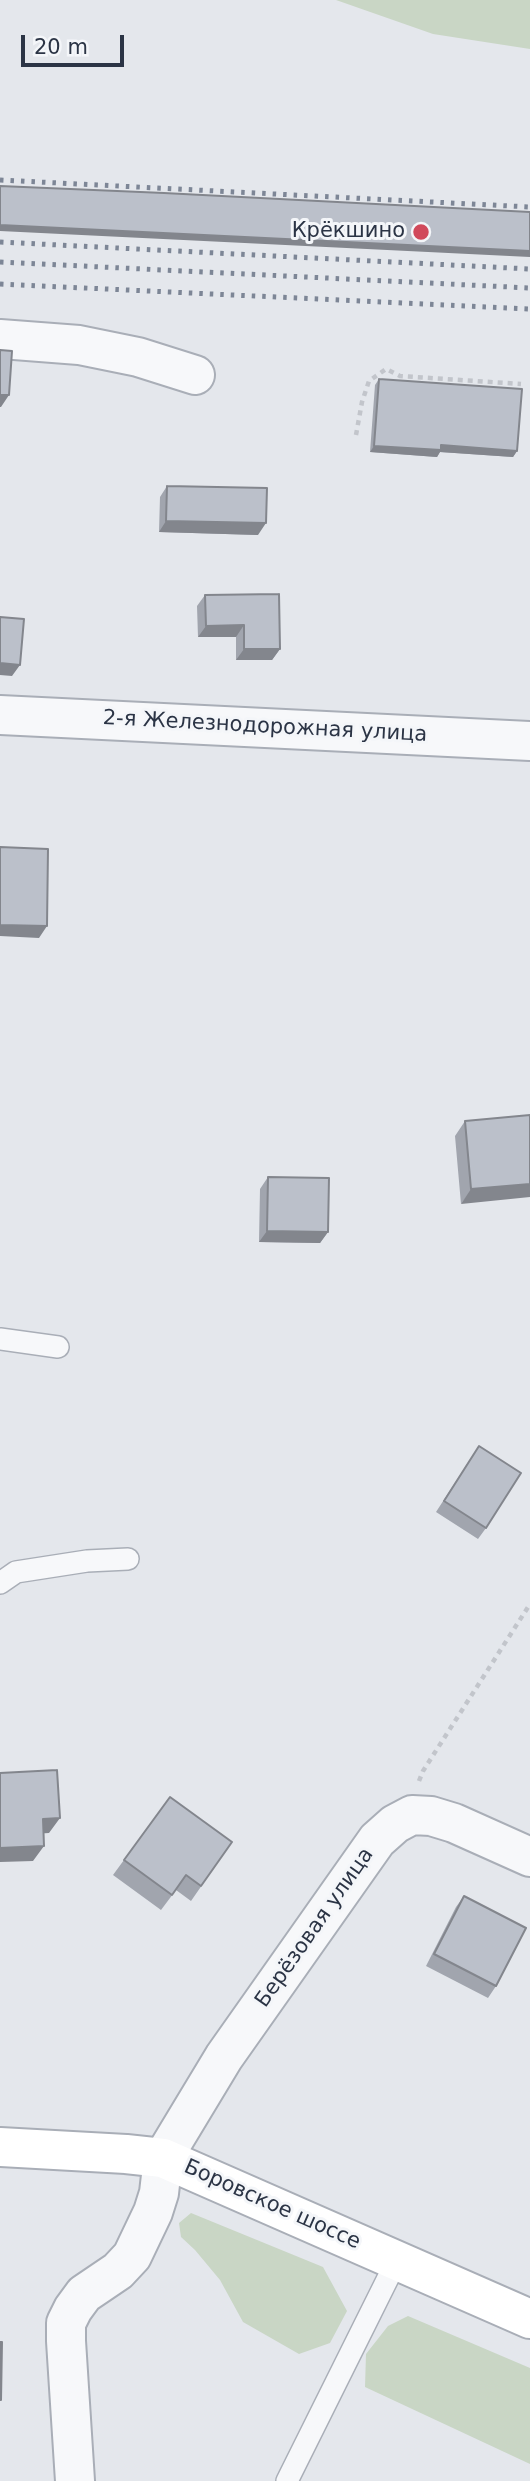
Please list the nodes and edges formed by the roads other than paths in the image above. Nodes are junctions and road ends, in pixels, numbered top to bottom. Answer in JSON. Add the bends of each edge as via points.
{"nodes":[{"id":1,"x":0,"y":339,"type":"edge"},
{"id":2,"x":195,"y":375,"type":"dead end"},
{"id":3,"x":0,"y":715,"type":"edge"},
{"id":4,"x":530,"y":741,"type":"edge"},
{"id":5,"x":0,"y":1339,"type":"edge"},
{"id":6,"x":58,"y":1347,"type":"dead end"},
{"id":7,"x":128,"y":1559,"type":"dead end"},
{"id":8,"x":0,"y":1583,"type":"edge"},
{"id":9,"x":530,"y":1857,"type":"edge"},
{"id":10,"x":0,"y":2147,"type":"edge"},
{"id":11,"x":163,"y":2158,"type":"junction"},
{"id":12,"x":397,"y":2260,"type":"junction"},
{"id":13,"x":530,"y":2319,"type":"edge"},
{"id":14,"x":75,"y":2481,"type":"edge"},
{"id":15,"x":287,"y":2481,"type":"edge"}],
"edges":[{"from":1,"to":2,"type":"street","via":[[79,345],[138,356]]},
{"from":3,"to":4,"type":"street","name":"2-я Железнодорожная улица"},
{"from":5,"to":6,"type":"lane"},
{"from":7,"to":8,"type":"lane","via":[[16,1572]]},
{"from":9,"to":11,"type":"street","name":"Берёзовая улица","via":[[431,1816],[412,1815],[395,1824],[377,1840],[224,2057]]},
{"from":10,"to":11,"type":"main road","name":"Боровское шоссе"},
{"from":11,"to":12,"type":"main road","name":"Боровское шоссе"},
{"from":11,"to":14,"type":"street","via":[[156,2202],[132,2256],[84,2294],[66,2323]]},
{"from":12,"to":13,"type":"main road","name":"Боровское шоссе"},
{"from":12,"to":15,"type":"lane"}]}
